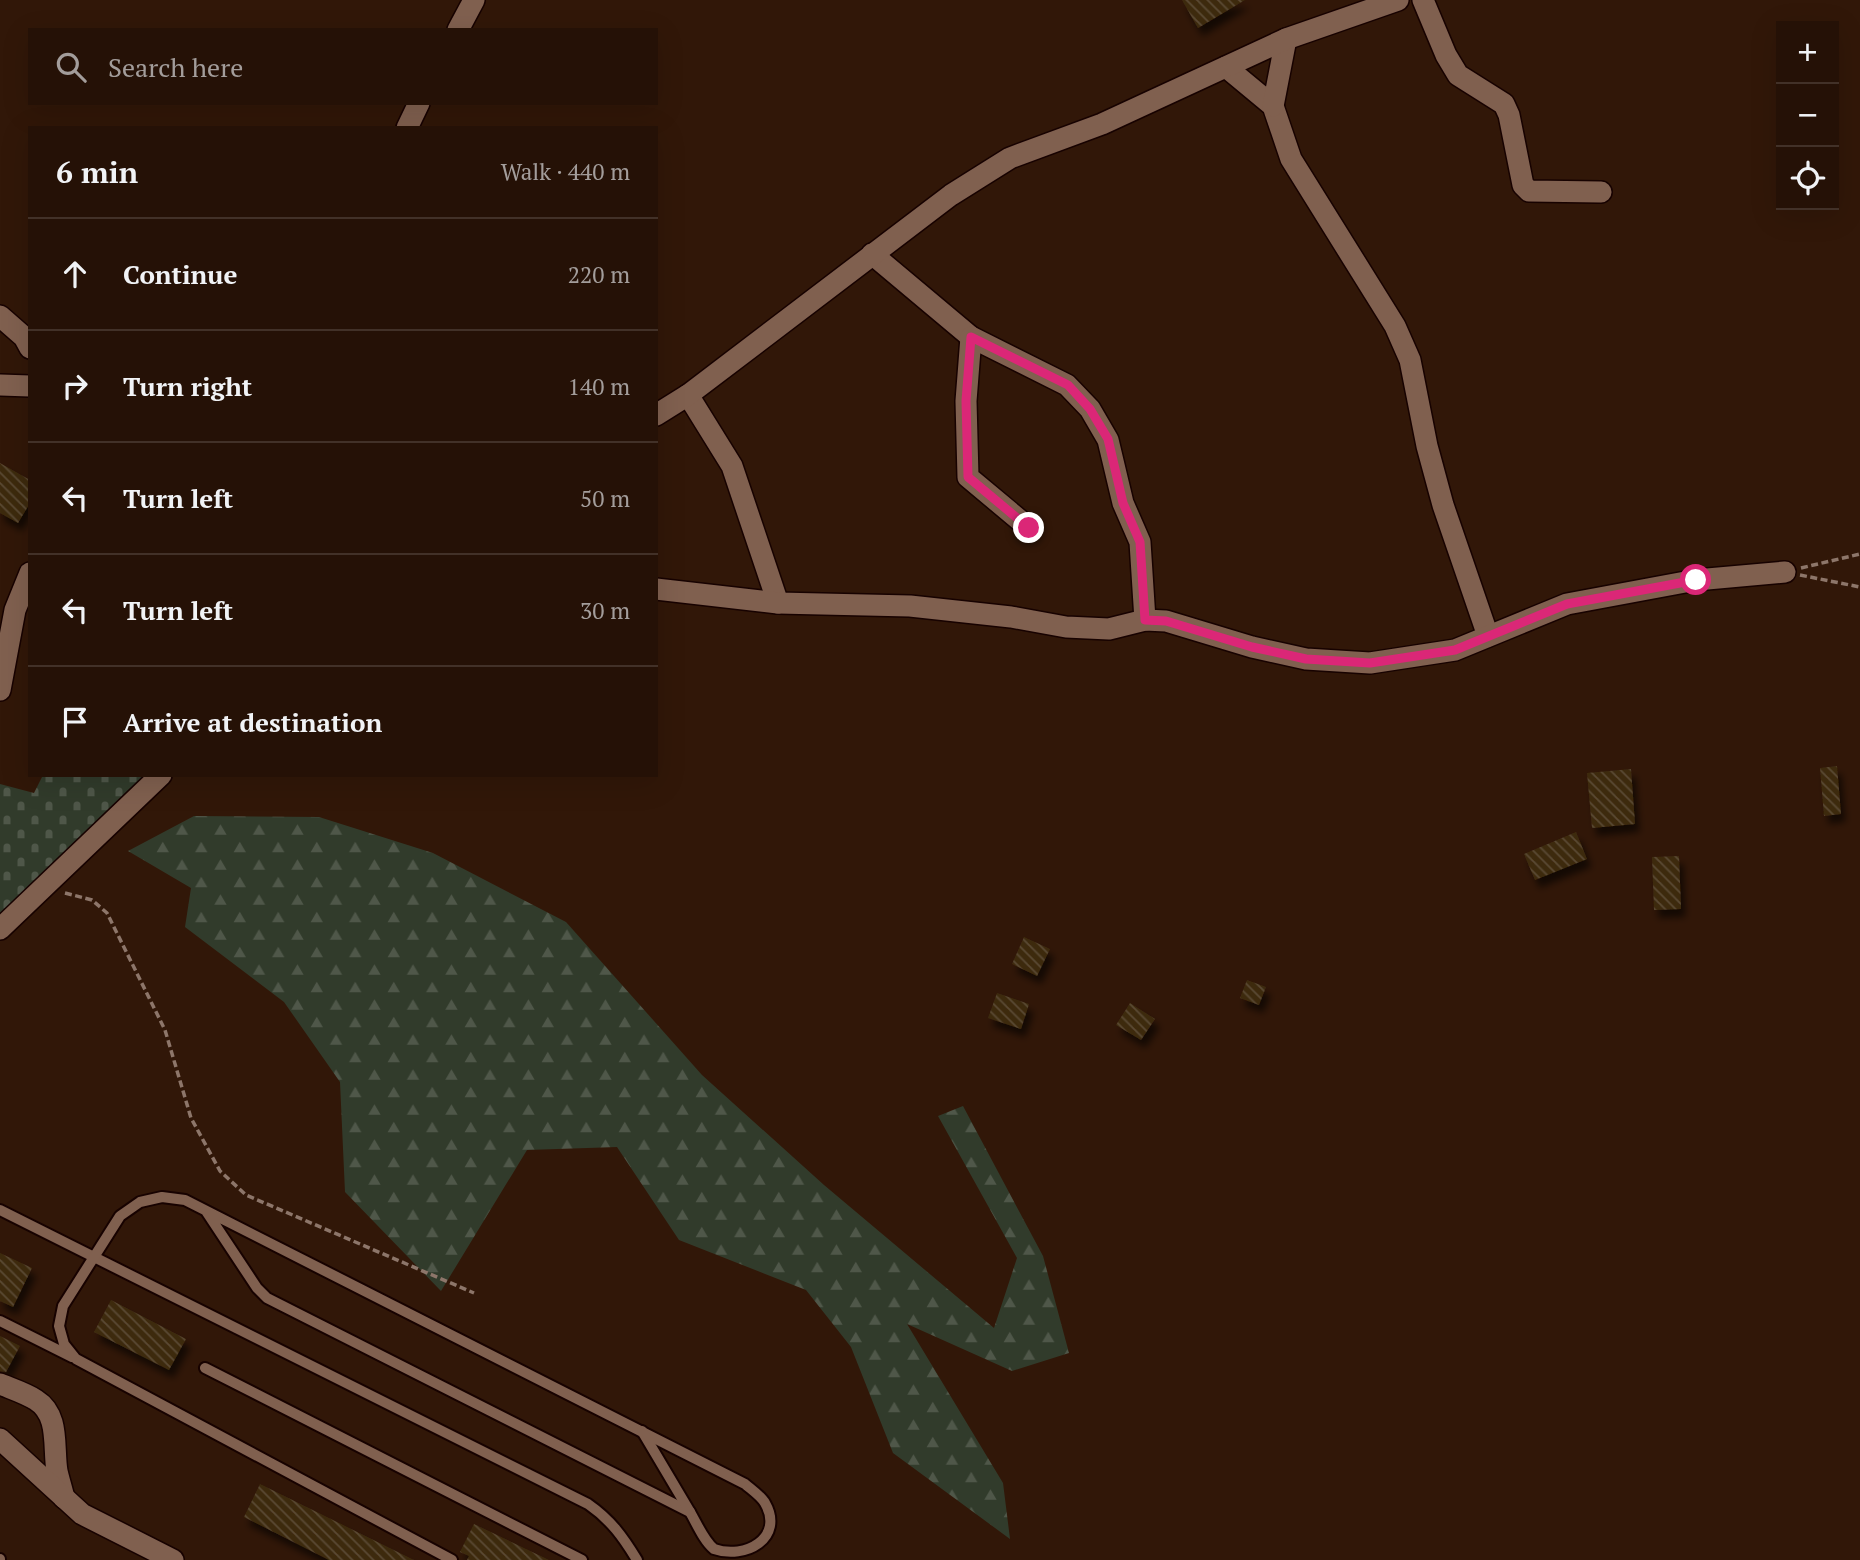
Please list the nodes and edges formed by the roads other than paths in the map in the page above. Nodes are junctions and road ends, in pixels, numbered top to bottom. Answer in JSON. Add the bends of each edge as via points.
{"nodes":[{"id":1,"x":474,"y":0,"type":"edge"},
{"id":2,"x":1398,"y":0,"type":"edge"},
{"id":3,"x":1423,"y":0,"type":"edge"},
{"id":4,"x":459,"y":28,"type":"edge"},
{"id":5,"x":1286,"y":39,"type":"junction"},
{"id":6,"x":1226,"y":67,"type":"junction"},
{"id":7,"x":418,"y":105,"type":"edge"},
{"id":8,"x":1273,"y":106,"type":"junction"},
{"id":9,"x":408,"y":126,"type":"edge"},
{"id":10,"x":1601,"y":192,"type":"dead end"},
{"id":11,"x":872,"y":254,"type":"junction"},
{"id":12,"x":0,"y":316,"type":"edge"},
{"id":13,"x":971,"y":337,"type":"junction"},
{"id":14,"x":28,"y":344,"type":"edge"},
{"id":15,"x":0,"y":385,"type":"edge"},
{"id":16,"x":28,"y":386,"type":"edge"},
{"id":17,"x":688,"y":395,"type":"junction"},
{"id":18,"x":658,"y":414,"type":"edge"},
{"id":19,"x":1029,"y":528,"type":"dead end"},
{"id":20,"x":1785,"y":572,"type":"road end"},
{"id":21,"x":28,"y":582,"type":"edge"},
{"id":22,"x":658,"y":589,"type":"edge"},
{"id":23,"x":778,"y":603,"type":"junction"},
{"id":24,"x":22,"y":609,"type":"edge"},
{"id":25,"x":1145,"y":620,"type":"junction"},
{"id":26,"x":1488,"y":636,"type":"junction"},
{"id":27,"x":0,"y":690,"type":"edge"},
{"id":28,"x":159,"y":777,"type":"edge"},
{"id":29,"x":0,"y":929,"type":"edge"},
{"id":30,"x":0,"y":1210,"type":"edge"},
{"id":31,"x":206,"y":1211,"type":"junction"},
{"id":32,"x":94,"y":1255,"type":"junction"},
{"id":33,"x":0,"y":1321,"type":"edge"},
{"id":34,"x":76,"y":1359,"type":"junction"},
{"id":35,"x":205,"y":1368,"type":"dead end"},
{"id":36,"x":0,"y":1384,"type":"edge"},
{"id":37,"x":642,"y":1431,"type":"junction"},
{"id":38,"x":0,"y":1439,"type":"edge"},
{"id":39,"x":64,"y":1498,"type":"junction"},
{"id":40,"x":690,"y":1512,"type":"junction"},
{"id":41,"x":173,"y":1560,"type":"edge"},
{"id":42,"x":452,"y":1560,"type":"edge"},
{"id":43,"x":582,"y":1560,"type":"edge"},
{"id":44,"x":636,"y":1560,"type":"edge"}],
"edges":[{"from":1,"to":4,"type":"street"},
{"from":2,"to":5,"type":"street"},
{"from":3,"to":10,"type":"street","via":[[1458,75],[1504,104],[1523,185],[1530,191]]},
{"from":5,"to":6,"type":"street"},
{"from":5,"to":8,"type":"street"},
{"from":6,"to":8,"type":"street"},
{"from":6,"to":11,"type":"street","via":[[1102,124],[1010,158]]},
{"from":7,"to":9,"type":"street"},
{"from":8,"to":26,"type":"street","via":[[1290,159],[1395,326],[1410,360],[1443,505]]},
{"from":11,"to":13,"type":"street"},
{"from":11,"to":17,"type":"street"},
{"from":12,"to":14,"type":"street"},
{"from":13,"to":19,"type":"street","via":[[966,401],[968,477]]},
{"from":13,"to":25,"type":"street","via":[[1068,385],[1090,409],[1108,439],[1123,503],[1140,542]]},
{"from":15,"to":16,"type":"street"},
{"from":17,"to":18,"type":"street"},
{"from":17,"to":23,"type":"street","via":[[732,466]]},
{"from":20,"to":26,"type":"street","via":[[1696,580],[1567,604]]},
{"from":21,"to":24,"type":"street"},
{"from":22,"to":23,"type":"street"},
{"from":23,"to":25,"type":"street","via":[[910,606],[1109,629]]},
{"from":24,"to":27,"type":"street"},
{"from":25,"to":26,"type":"street","via":[[1166,621],[1306,659],[1370,663],[1455,650]]},
{"from":28,"to":29,"type":"street"},
{"from":30,"to":32,"type":"lane"},
{"from":31,"to":32,"type":"lane","via":[[185,1200],[162,1197],[140,1202],[120,1216]]},
{"from":31,"to":37,"type":"lane"},
{"from":31,"to":40,"type":"lane","via":[[267,1298]]},
{"from":32,"to":34,"type":"lane","via":[[63,1306],[59,1326],[64,1344]]},
{"from":32,"to":44,"type":"lane","via":[[588,1504],[614,1525]]},
{"from":33,"to":34,"type":"lane"},
{"from":34,"to":42,"type":"lane"},
{"from":35,"to":43,"type":"lane"},
{"from":36,"to":39,"type":"street","via":[[34,1398],[49,1416]]},
{"from":37,"to":40,"type":"lane"},
{"from":37,"to":40,"type":"lane","via":[[745,1484],[764,1500],[772,1517],[770,1536],[747,1556],[729,1556],[715,1550]]},
{"from":38,"to":39,"type":"street"},
{"from":39,"to":41,"type":"street","via":[[108,1529]]}]}
